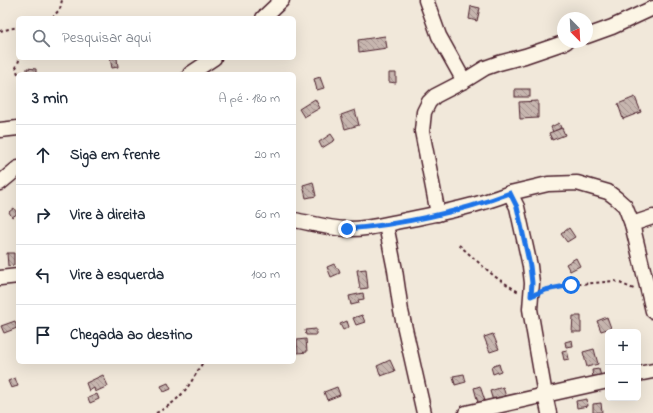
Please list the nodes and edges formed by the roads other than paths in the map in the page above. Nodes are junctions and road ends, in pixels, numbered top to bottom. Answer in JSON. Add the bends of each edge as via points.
{"nodes":[{"id":1,"x":282,"y":0,"type":"edge"},
{"id":2,"x":426,"y":0,"type":"edge"},
{"id":3,"x":653,"y":8,"type":"edge"},
{"id":4,"x":266,"y":16,"type":"edge"},
{"id":5,"x":593,"y":34,"type":"edge"},
{"id":6,"x":557,"y":45,"type":"edge"},
{"id":7,"x":211,"y":60,"type":"edge"},
{"id":8,"x":193,"y":72,"type":"edge"},
{"id":9,"x":464,"y":81,"type":"junction"},
{"id":10,"x":16,"y":128,"type":"edge"},
{"id":11,"x":0,"y":130,"type":"edge"},
{"id":12,"x":16,"y":170,"type":"edge"},
{"id":13,"x":0,"y":183,"type":"edge"},
{"id":14,"x":510,"y":193,"type":"junction"},
{"id":15,"x":438,"y":214,"type":"junction"},
{"id":16,"x":653,"y":218,"type":"edge"},
{"id":17,"x":296,"y":220,"type":"edge"},
{"id":18,"x":632,"y":224,"type":"junction"},
{"id":19,"x":386,"y":225,"type":"junction"},
{"id":20,"x":16,"y":276,"type":"edge"},
{"id":21,"x":0,"y":278,"type":"edge"},
{"id":22,"x":652,"y":306,"type":"edge"},
{"id":23,"x":653,"y":371,"type":"edge"},
{"id":24,"x":641,"y":373,"type":"edge"},
{"id":25,"x":605,"y":382,"type":"edge"},
{"id":26,"x":545,"y":395,"type":"junction"},
{"id":27,"x":424,"y":413,"type":"edge"},
{"id":28,"x":466,"y":413,"type":"edge"},
{"id":29,"x":549,"y":413,"type":"edge"}],
"edges":[{"from":1,"to":4,"type":"street"},
{"from":2,"to":9,"type":"street","via":[[439,36]]},
{"from":3,"to":5,"type":"street"},
{"from":6,"to":9,"type":"street","via":[[498,63]]},
{"from":7,"to":8,"type":"street"},
{"from":9,"to":15,"type":"street","via":[[435,96],[424,112],[422,131]]},
{"from":10,"to":11,"type":"street"},
{"from":12,"to":13,"type":"street"},
{"from":14,"to":15,"type":"street"},
{"from":14,"to":18,"type":"street","via":[[548,184],[577,183],[608,192],[625,206]]},
{"from":14,"to":26,"type":"street","via":[[517,207],[530,266],[530,309]]},
{"from":15,"to":19,"type":"street"},
{"from":16,"to":18,"type":"street"},
{"from":17,"to":19,"type":"street","via":[[322,227],[347,229]]},
{"from":18,"to":22,"type":"street"},
{"from":19,"to":27,"type":"street","via":[[401,311]]},
{"from":20,"to":21,"type":"street"},
{"from":23,"to":24,"type":"street"},
{"from":25,"to":26,"type":"street"},
{"from":26,"to":28,"type":"street"},
{"from":26,"to":29,"type":"street"}]}
